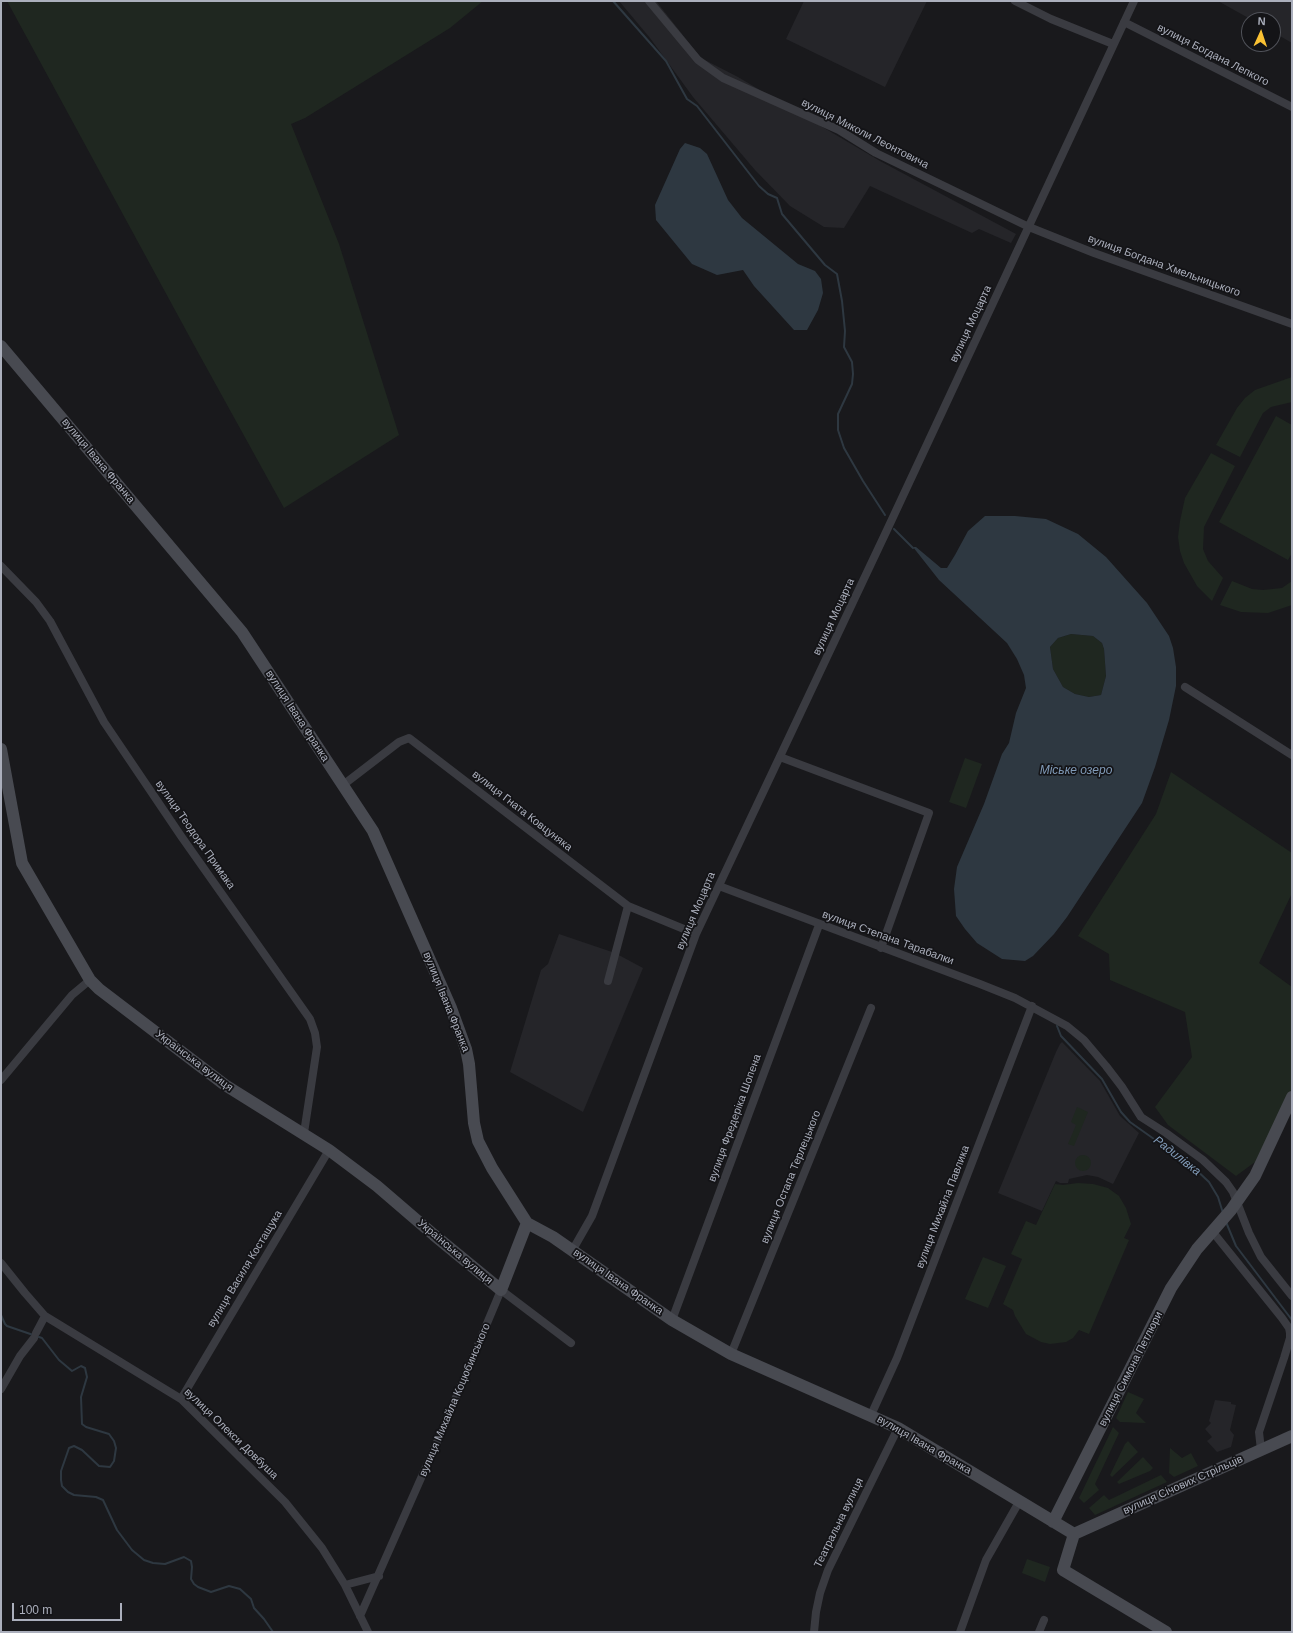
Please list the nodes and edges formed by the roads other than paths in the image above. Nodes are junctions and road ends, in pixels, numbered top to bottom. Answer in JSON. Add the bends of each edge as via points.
{"nodes":[{"id":1,"x":648,"y":1,"type":"edge"},
{"id":2,"x":1015,"y":1,"type":"edge"},
{"id":3,"x":1134,"y":1,"type":"edge"},
{"id":4,"x":1124,"y":22,"type":"junction"},
{"id":5,"x":1112,"y":44,"type":"junction"},
{"id":6,"x":1292,"y":107,"type":"edge"},
{"id":7,"x":1029,"y":227,"type":"junction"},
{"id":8,"x":1292,"y":324,"type":"edge"},
{"id":9,"x":1,"y":346,"type":"edge"},
{"id":10,"x":1,"y":566,"type":"edge"},
{"id":11,"x":1185,"y":687,"type":"dead end"},
{"id":12,"x":1292,"y":754,"type":"edge"},
{"id":13,"x":2,"y":756,"type":"edge"},
{"id":14,"x":780,"y":757,"type":"junction"},
{"id":15,"x":343,"y":785,"type":"junction"},
{"id":16,"x":718,"y":886,"type":"junction"},
{"id":17,"x":628,"y":906,"type":"junction"},
{"id":18,"x":819,"y":925,"type":"junction"},
{"id":19,"x":696,"y":934,"type":"junction"},
{"id":20,"x":881,"y":948,"type":"junction"},
{"id":21,"x":90,"y":980,"type":"junction"},
{"id":22,"x":608,"y":981,"type":"dead end"},
{"id":23,"x":1032,"y":1006,"type":"junction"},
{"id":24,"x":871,"y":1008,"type":"dead end"},
{"id":25,"x":1,"y":1080,"type":"edge"},
{"id":26,"x":1292,"y":1097,"type":"edge"},
{"id":27,"x":304,"y":1133,"type":"junction"},
{"id":28,"x":329,"y":1150,"type":"junction"},
{"id":29,"x":1234,"y":1206,"type":"junction"},
{"id":30,"x":527,"y":1223,"type":"junction"},
{"id":31,"x":1216,"y":1226,"type":"junction"},
{"id":32,"x":572,"y":1251,"type":"junction"},
{"id":33,"x":1,"y":1263,"type":"edge"},
{"id":34,"x":502,"y":1290,"type":"junction"},
{"id":35,"x":1292,"y":1296,"type":"edge"},
{"id":36,"x":45,"y":1316,"type":"junction"},
{"id":37,"x":672,"y":1320,"type":"junction"},
{"id":38,"x":571,"y":1343,"type":"dead end"},
{"id":39,"x":731,"y":1354,"type":"junction"},
{"id":40,"x":1,"y":1389,"type":"edge"},
{"id":41,"x":181,"y":1399,"type":"junction"},
{"id":42,"x":871,"y":1414,"type":"junction"},
{"id":43,"x":898,"y":1428,"type":"junction"},
{"id":44,"x":1292,"y":1436,"type":"edge"},
{"id":45,"x":1261,"y":1450,"type":"junction"},
{"id":46,"x":1019,"y":1502,"type":"junction"},
{"id":47,"x":1053,"y":1522,"type":"junction"},
{"id":48,"x":1074,"y":1534,"type":"junction"},
{"id":49,"x":379,"y":1576,"type":"junction"},
{"id":50,"x":345,"y":1585,"type":"junction"},
{"id":51,"x":360,"y":1616,"type":"junction"},
{"id":52,"x":1044,"y":1620,"type":"dead end"},
{"id":53,"x":368,"y":1632,"type":"edge"},
{"id":54,"x":814,"y":1632,"type":"edge"},
{"id":55,"x":960,"y":1632,"type":"edge"},
{"id":56,"x":1039,"y":1632,"type":"edge"},
{"id":57,"x":1166,"y":1632,"type":"edge"}],
"edges":[{"from":1,"to":7,"type":"street","name":"вулиця Миколи Леонтовича","via":[[698,60],[723,78],[839,130],[876,153]]},
{"from":2,"to":5,"type":"street"},
{"from":3,"to":4,"type":"street","name":"вулиця Моцарта"},
{"from":4,"to":5,"type":"street","name":"вулиця Моцарта"},
{"from":4,"to":6,"type":"street","name":"вулиця Богдана Лепкого"},
{"from":5,"to":7,"type":"street","name":"вулиця Моцарта"},
{"from":7,"to":8,"type":"street","name":"вулиця Богдана Хмельницького"},
{"from":7,"to":14,"type":"street","name":"вулиця Моцарта"},
{"from":9,"to":15,"type":"street","name":"вулиця Івана Франка","via":[[242,632]]},
{"from":10,"to":27,"type":"street","name":"вулиця Теодора Примака","via":[[36,602],[50,621],[104,722],[310,1020],[317,1047]]},
{"from":11,"to":12,"type":"street"},
{"from":13,"to":21,"type":"street","name":"Українська вулиця","via":[[22,863]]},
{"from":14,"to":16,"type":"street","name":"вулиця Моцарта"},
{"from":14,"to":20,"type":"street","via":[[929,813]]},
{"from":15,"to":17,"type":"street","name":"вулиця Гната Ковцуняка","via":[[399,742],[409,738]]},
{"from":15,"to":30,"type":"street","name":"вулиця Івана Франка","via":[[376,837],[451,1008],[468,1058],[478,1141]]},
{"from":16,"to":18,"type":"street","name":"вулиця Степана Тарабалки"},
{"from":16,"to":19,"type":"street","name":"вулиця Моцарта"},
{"from":17,"to":19,"type":"street","name":"вулиця Гната Ковцуняка"},
{"from":17,"to":22,"type":"street"},
{"from":18,"to":20,"type":"street","name":"вулиця Степана Тарабалки"},
{"from":18,"to":37,"type":"street","name":"вулиця Фредеріка Шопена"},
{"from":19,"to":32,"type":"street","name":"вулиця Моцарта","via":[[592,1216]]},
{"from":20,"to":23,"type":"street","name":"вулиця Степана Тарабалки","via":[[948,971]]},
{"from":21,"to":25,"type":"street","via":[[72,995]]},
{"from":21,"to":27,"type":"street","name":"Українська вулиця","via":[[225,1085]]},
{"from":23,"to":29,"type":"street","name":"вулиця Степана Тарабалки","via":[[1068,1026],[1084,1040],[1122,1087],[1141,1118],[1216,1170],[1230,1186]]},
{"from":23,"to":42,"type":"street","name":"вулиця Михайла Павлика","via":[[897,1358]]},
{"from":24,"to":39,"type":"street","name":"вулиця Остапа Терлецького"},
{"from":26,"to":29,"type":"street","via":[[1255,1176]]},
{"from":27,"to":28,"type":"street","name":"Українська вулиця"},
{"from":28,"to":34,"type":"street","name":"Українська вулиця","via":[[377,1186]]},
{"from":28,"to":41,"type":"street","name":"вулиця Василя Костащука"},
{"from":29,"to":31,"type":"street","name":"вулиця Симона Петлюри"},
{"from":29,"to":35,"type":"street","via":[[1261,1257]]},
{"from":30,"to":32,"type":"street","name":"вулиця Івана Франка"},
{"from":30,"to":34,"type":"street","name":"вулиця Михайла Коцюбинського"},
{"from":31,"to":45,"type":"street","via":[[1289,1328],[1284,1358],[1259,1432]]},
{"from":31,"to":47,"type":"street","name":"вулиця Симона Петлюри","via":[[1171,1288]]},
{"from":32,"to":37,"type":"street","name":"вулиця Івана Франка"},
{"from":33,"to":36,"type":"street","name":"вулиця Олекси Довбуша"},
{"from":34,"to":38,"type":"street"},
{"from":34,"to":49,"type":"street","name":"вулиця Михайла Коцюбинського"},
{"from":36,"to":40,"type":"street"},
{"from":36,"to":41,"type":"street","name":"вулиця Олекси Довбуша"},
{"from":37,"to":39,"type":"street","name":"вулиця Івана Франка"},
{"from":39,"to":42,"type":"street","name":"вулиця Івана Франка"},
{"from":41,"to":50,"type":"street","name":"вулиця Олекси Довбуша","via":[[285,1502],[322,1548]]},
{"from":42,"to":43,"type":"street","name":"вулиця Івана Франка"},
{"from":43,"to":46,"type":"street","name":"вулиця Івана Франка"},
{"from":43,"to":54,"type":"street","name":"Театральна вулиця","via":[[828,1570],[820,1593]]},
{"from":44,"to":45,"type":"street","name":"вулиця Січових Стрільців"},
{"from":45,"to":48,"type":"street","name":"вулиця Січових Стрільців"},
{"from":46,"to":47,"type":"street","name":"вулиця Івана Франка"},
{"from":46,"to":55,"type":"street","via":[[986,1560]]},
{"from":47,"to":48,"type":"street","name":"вулиця Івана Франка"},
{"from":48,"to":57,"type":"street","via":[[1063,1570]]},
{"from":49,"to":50,"type":"street"},
{"from":49,"to":51,"type":"street","name":"вулиця Михайла Коцюбинського"},
{"from":50,"to":51,"type":"street","name":"вулиця Олекси Довбуша"},
{"from":51,"to":53,"type":"street","name":"вулиця Олекси Довбуша"},
{"from":52,"to":56,"type":"street"}]}
